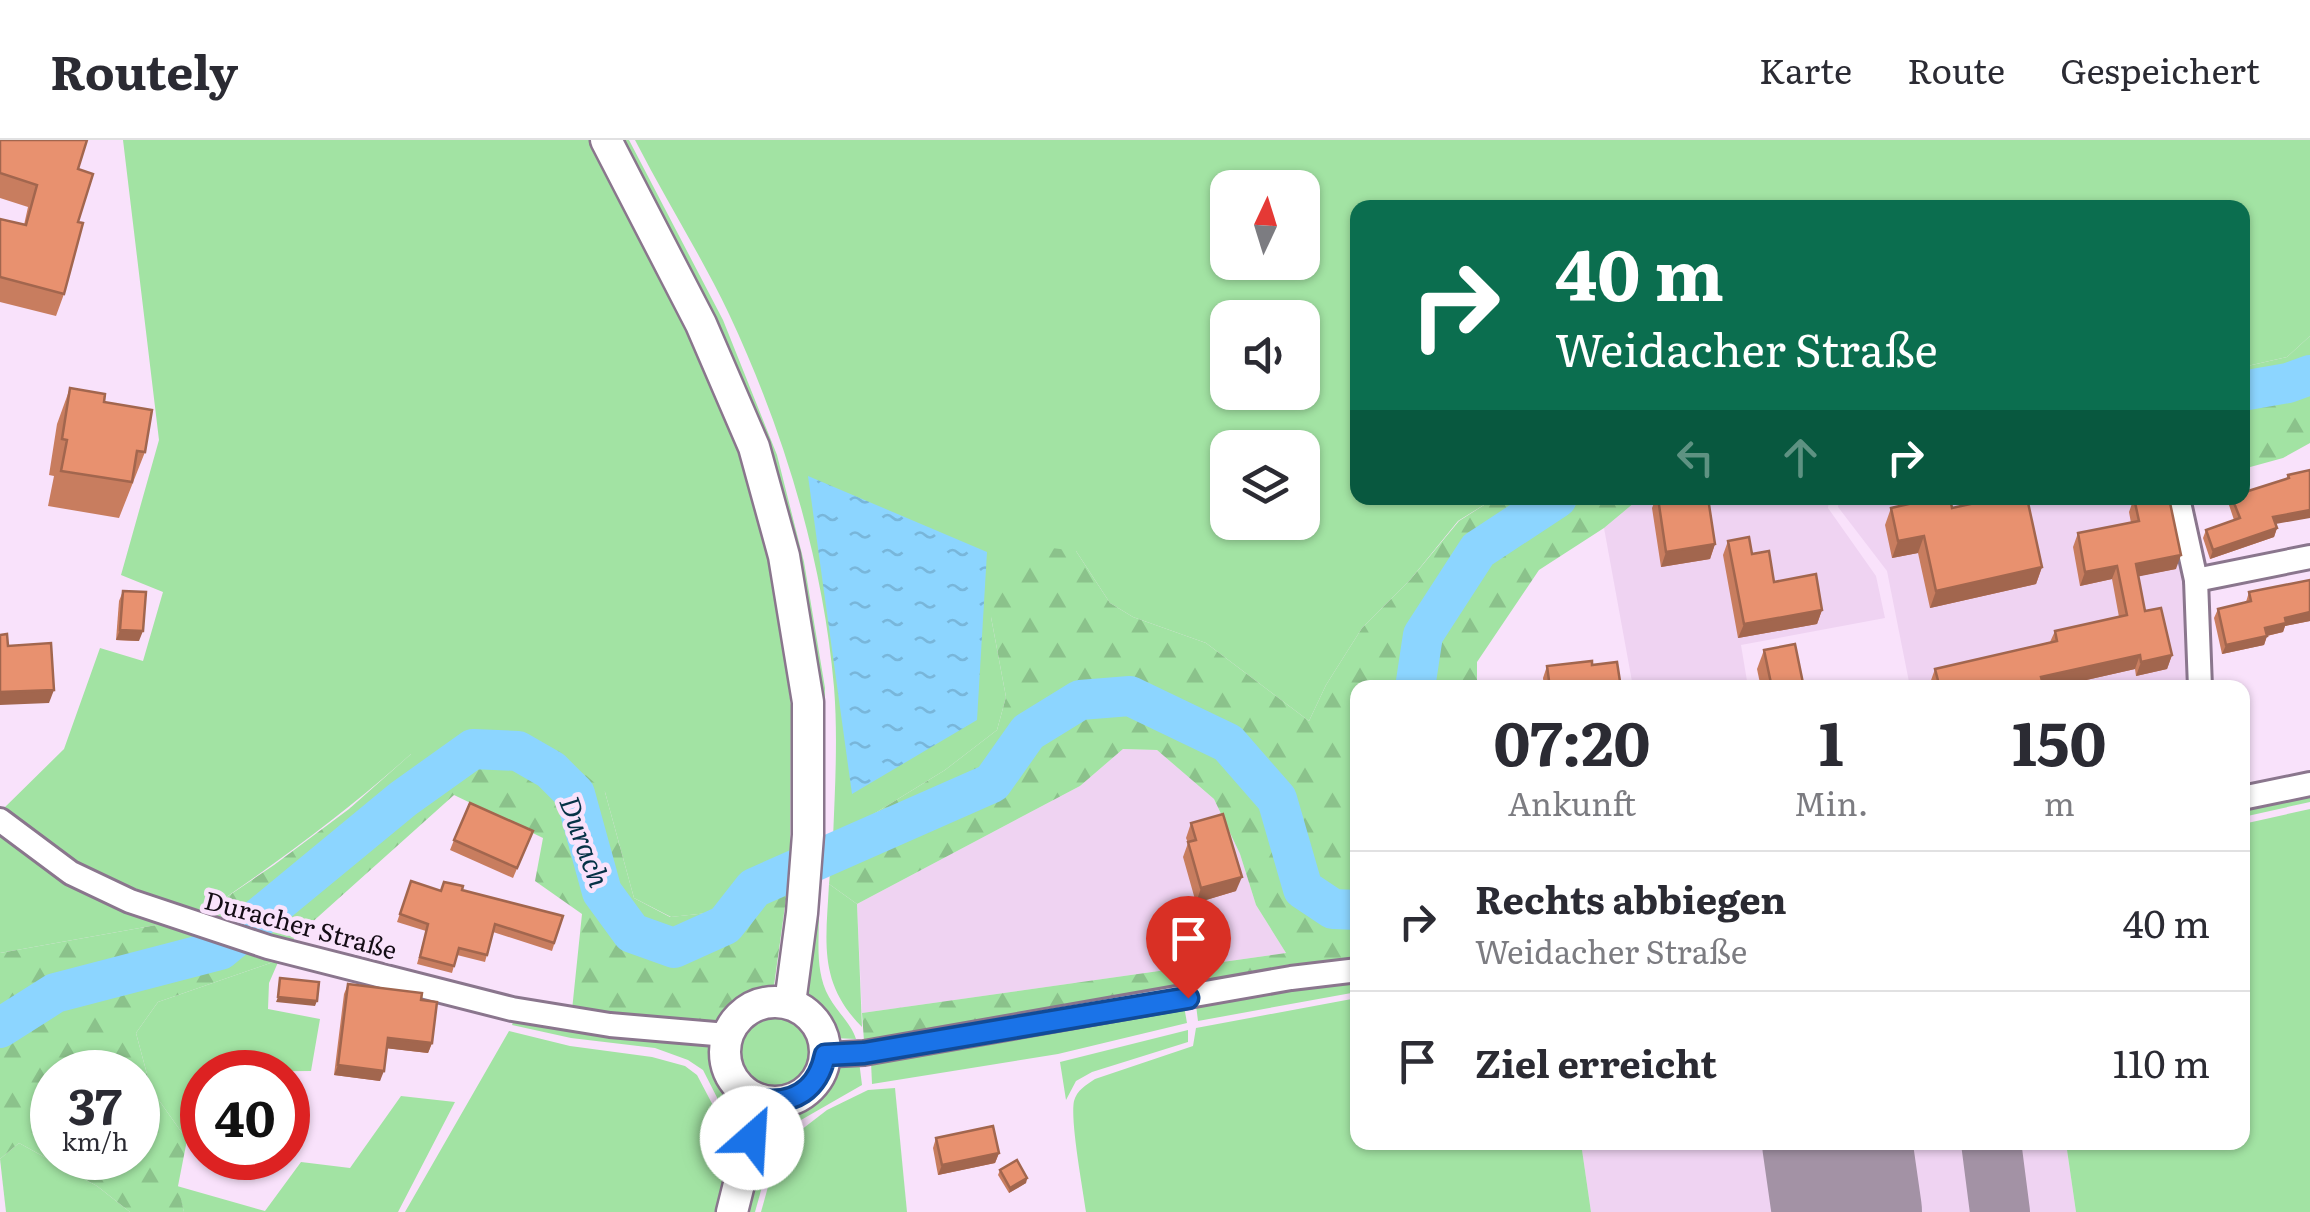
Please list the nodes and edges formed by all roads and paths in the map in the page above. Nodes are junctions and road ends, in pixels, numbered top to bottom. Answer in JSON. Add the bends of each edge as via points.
{"nodes":[{"id":1,"x":606,"y":140,"type":"edge"},
{"id":2,"x":2180,"y":505,"type":"edge"},
{"id":3,"x":2310,"y":558,"type":"edge"},
{"id":4,"x":2196,"y":580,"type":"junction"},
{"id":5,"x":2200,"y":680,"type":"edge"},
{"id":6,"x":2310,"y":784,"type":"edge"},
{"id":7,"x":2250,"y":796,"type":"edge"},
{"id":8,"x":0,"y":820,"type":"edge"},
{"id":9,"x":1350,"y":971,"type":"edge"},
{"id":10,"x":790,"y":1003,"type":"junction"},
{"id":11,"x":727,"y":1035,"type":"junction"},
{"id":12,"x":825,"y":1055,"type":"junction"},
{"id":13,"x":760,"y":1100,"type":"junction"},
{"id":14,"x":732,"y":1212,"type":"edge"}],
"edges":[{"from":1,"to":10,"type":"street","via":[[701,324],[754,447],[784,556],[808,702],[808,834]]},
{"from":2,"to":4,"type":"street"},
{"from":3,"to":4,"type":"street"},
{"from":4,"to":5,"type":"street"},
{"from":6,"to":7,"type":"street"},
{"from":8,"to":11,"type":"street","name":"Duracher Straße","via":[[71,873],[167,915],[268,947],[512,1009]]},
{"from":9,"to":12,"type":"street"},
{"from":10,"to":11,"type":"street","via":[[759,1004]]},
{"from":10,"to":12,"type":"street","via":[[816,1023]]},
{"from":11,"to":13,"type":"street","via":[[724,1051],[734,1081]]},
{"from":12,"to":13,"type":"street","via":[[804,1093]]},
{"from":13,"to":14,"type":"street"}]}
